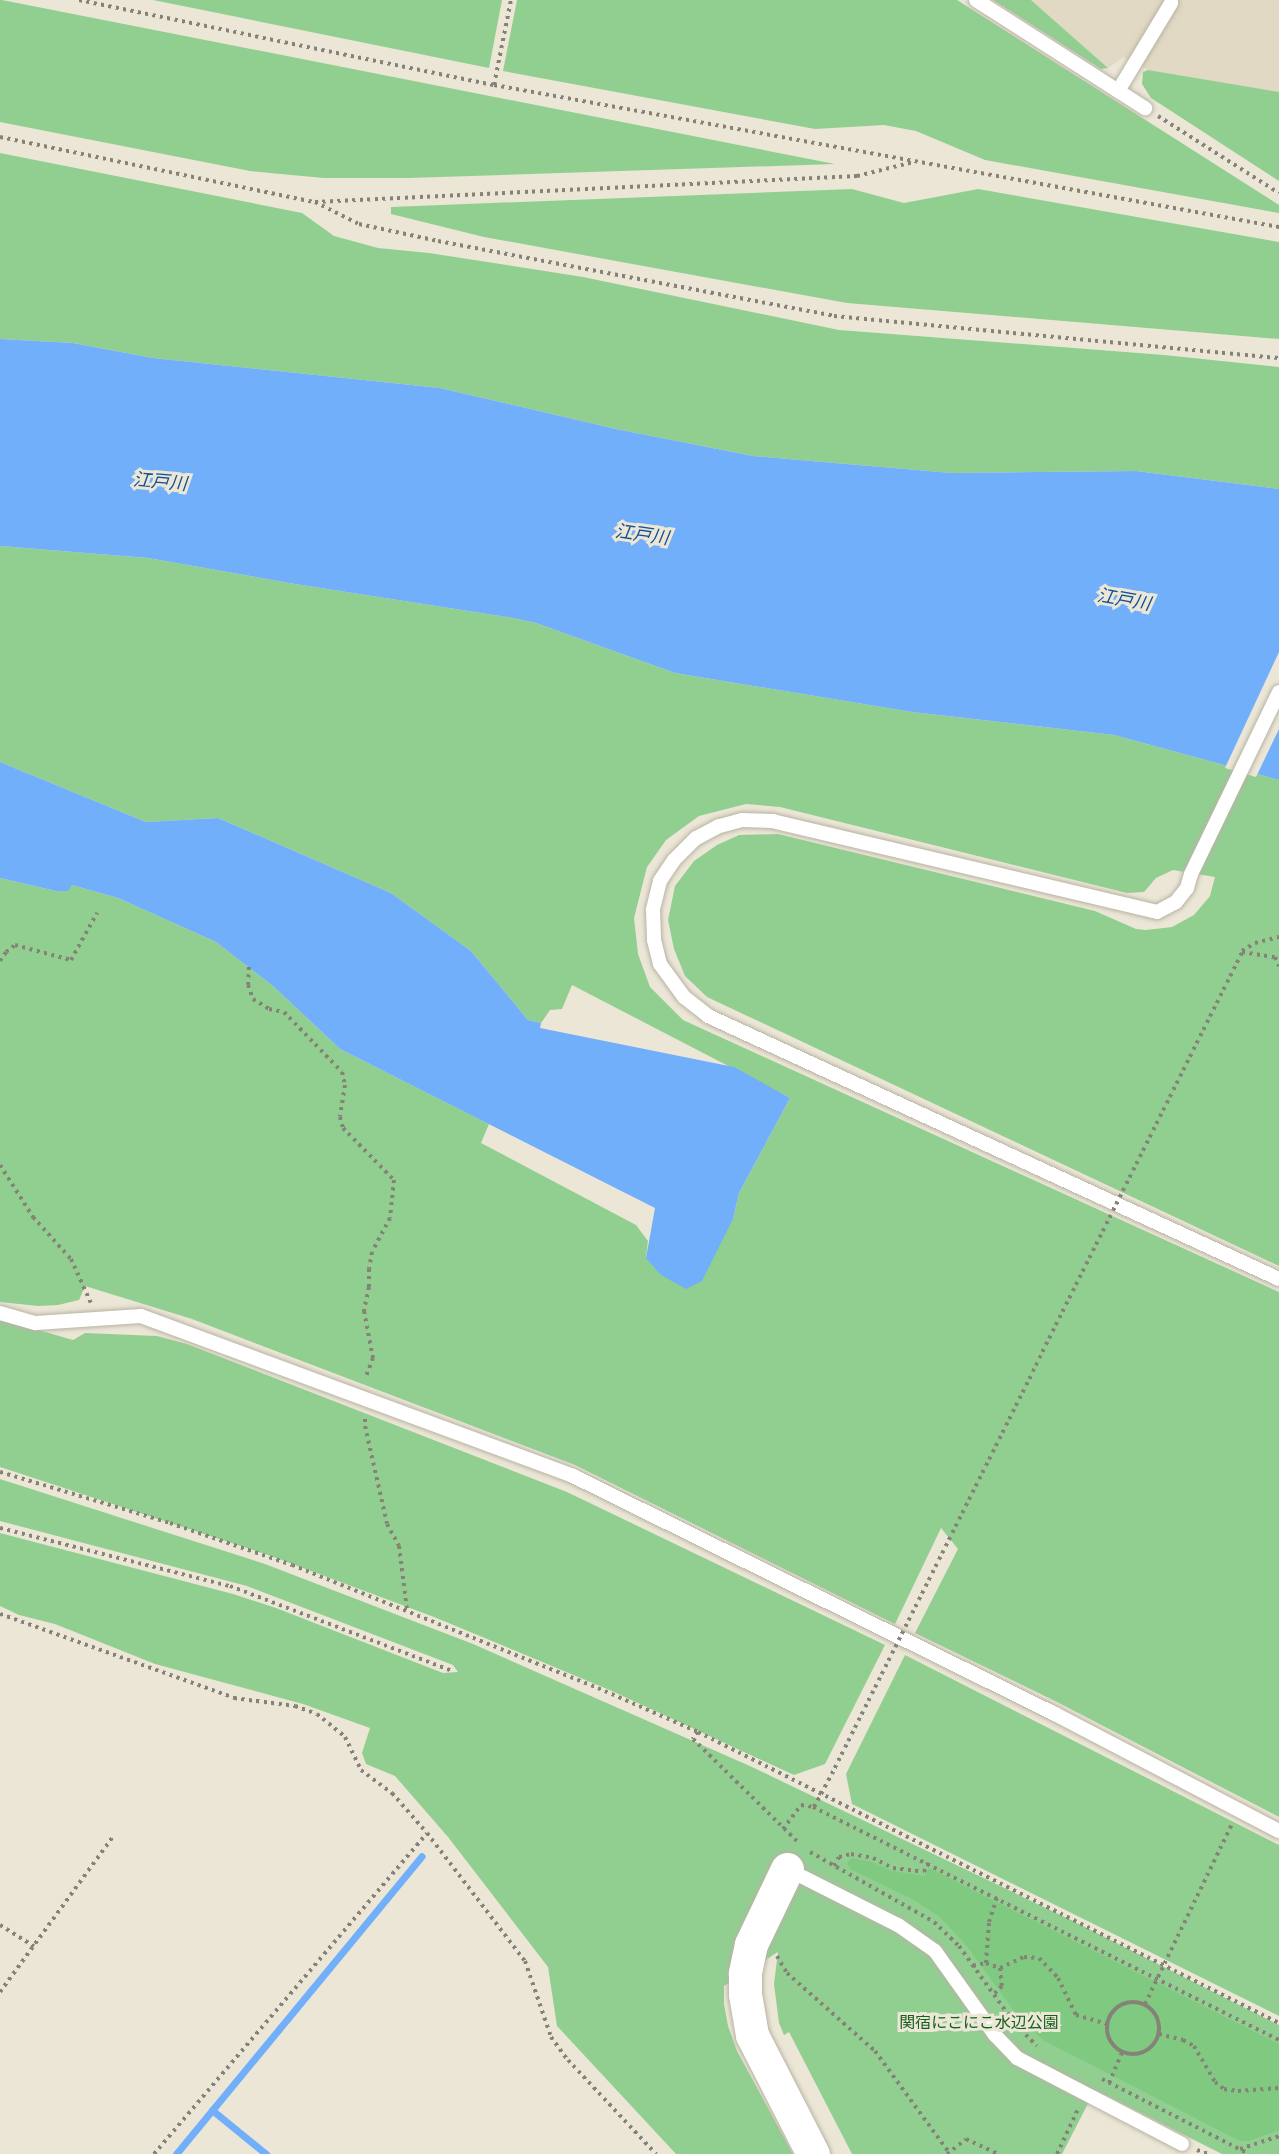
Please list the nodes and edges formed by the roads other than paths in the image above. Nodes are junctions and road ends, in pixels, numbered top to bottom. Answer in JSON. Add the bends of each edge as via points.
{"nodes":[{"id":1,"x":976,"y":0,"type":"edge"},
{"id":2,"x":1171,"y":3,"type":"dead end"},
{"id":3,"x":1118,"y":91,"type":"junction"},
{"id":4,"x":1145,"y":108,"type":"road end"},
{"id":5,"x":1279,"y":692,"type":"edge"},
{"id":6,"x":1279,"y":1279,"type":"edge"},
{"id":7,"x":0,"y":1313,"type":"edge"},
{"id":8,"x":1279,"y":1831,"type":"edge"},
{"id":9,"x":787,"y":1869,"type":"joint"},
{"id":10,"x":1182,"y":2144,"type":"dead end"},
{"id":11,"x":813,"y":2154,"type":"edge"}],
"edges":[{"from":1,"to":3,"type":"lane"},
{"from":2,"to":3,"type":"lane"},
{"from":3,"to":4,"type":"lane"},
{"from":5,"to":6,"type":"lane","via":[[1186,888],[1176,902],[1157,912],[773,821],[742,820],[696,838],[674,860],[660,881],[653,910],[660,964],[684,997],[708,1016]]},
{"from":7,"to":8,"type":"lane","via":[[36,1323],[141,1316],[573,1476],[1054,1714]]},
{"from":9,"to":10,"type":"lane","via":[[898,1925],[935,1951],[995,2035],[1017,2058]]},
{"from":9,"to":11,"type":"street","via":[[751,1944],[745,1994],[752,2035]]}]}
